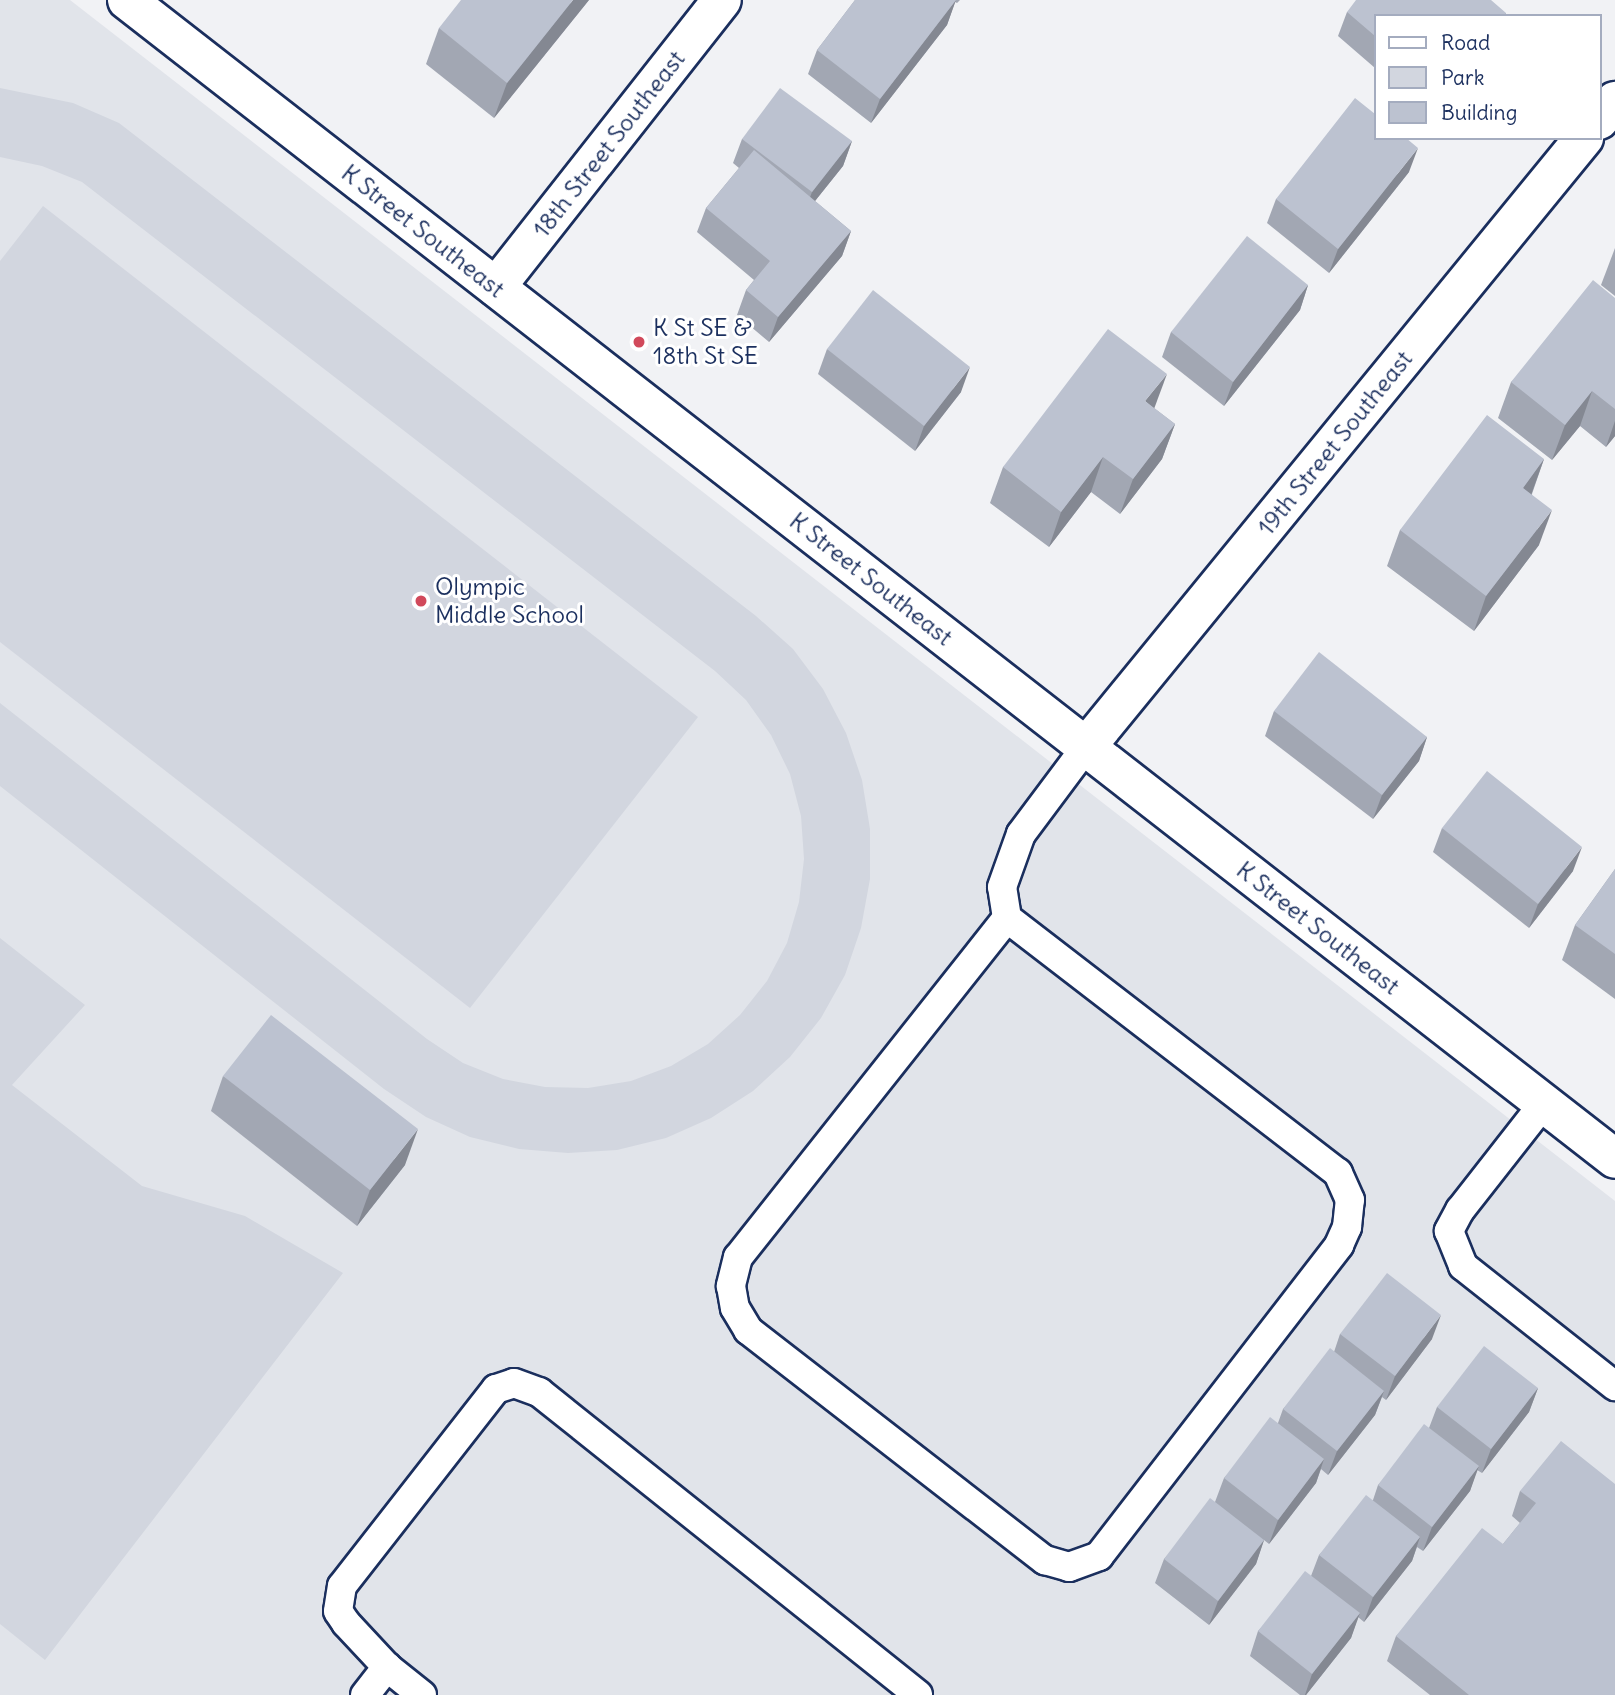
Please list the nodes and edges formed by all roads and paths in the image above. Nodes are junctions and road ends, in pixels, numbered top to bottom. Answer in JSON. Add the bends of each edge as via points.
{"nodes":[{"id":1,"x":127,"y":0,"type":"edge"},
{"id":2,"x":722,"y":0,"type":"edge"},
{"id":3,"x":1615,"y":100,"type":"edge"},
{"id":4,"x":1601,"y":118,"type":"edge"},
{"id":5,"x":1582,"y":140,"type":"edge"},
{"id":6,"x":496,"y":288,"type":"junction"},
{"id":7,"x":1086,"y":747,"type":"junction"},
{"id":8,"x":1007,"y":918,"type":"junction"},
{"id":9,"x":1544,"y":1103,"type":"junction"},
{"id":10,"x":1615,"y":1159,"type":"edge"},
{"id":11,"x":1615,"y":1386,"type":"edge"},
{"id":12,"x":387,"y":1667,"type":"junction"},
{"id":13,"x":365,"y":1695,"type":"edge"},
{"id":14,"x":422,"y":1695,"type":"edge"},
{"id":15,"x":919,"y":1695,"type":"edge"}],
"edges":[{"from":1,"to":6,"type":"street","name":"K Street Southeast"},
{"from":2,"to":6,"type":"street","name":"18th Street Southeast"},
{"from":3,"to":4,"type":"street"},
{"from":5,"to":7,"type":"street","name":"19th Street Southeast"},
{"from":6,"to":7,"type":"street","name":"K Street Southeast"},
{"from":7,"to":8,"type":"lane","via":[[1021,834],[1002,887]]},
{"from":7,"to":9,"type":"street","name":"K Street Southeast"},
{"from":8,"to":8,"type":"lane","via":[[738,1257],[731,1286],[735,1308],[748,1329],[1045,1560],[1069,1567],[1099,1556],[1314,1277],[1347,1227],[1350,1200],[1338,1174]]},
{"from":9,"to":10,"type":"street","name":"K Street Southeast"},
{"from":9,"to":11,"type":"lane","via":[[1460,1210],[1449,1231],[1463,1266]]},
{"from":12,"to":13,"type":"lane"},
{"from":12,"to":14,"type":"lane"},
{"from":12,"to":15,"type":"lane","via":[[338,1611],[342,1586],[496,1389],[514,1383],[539,1392]]}]}
